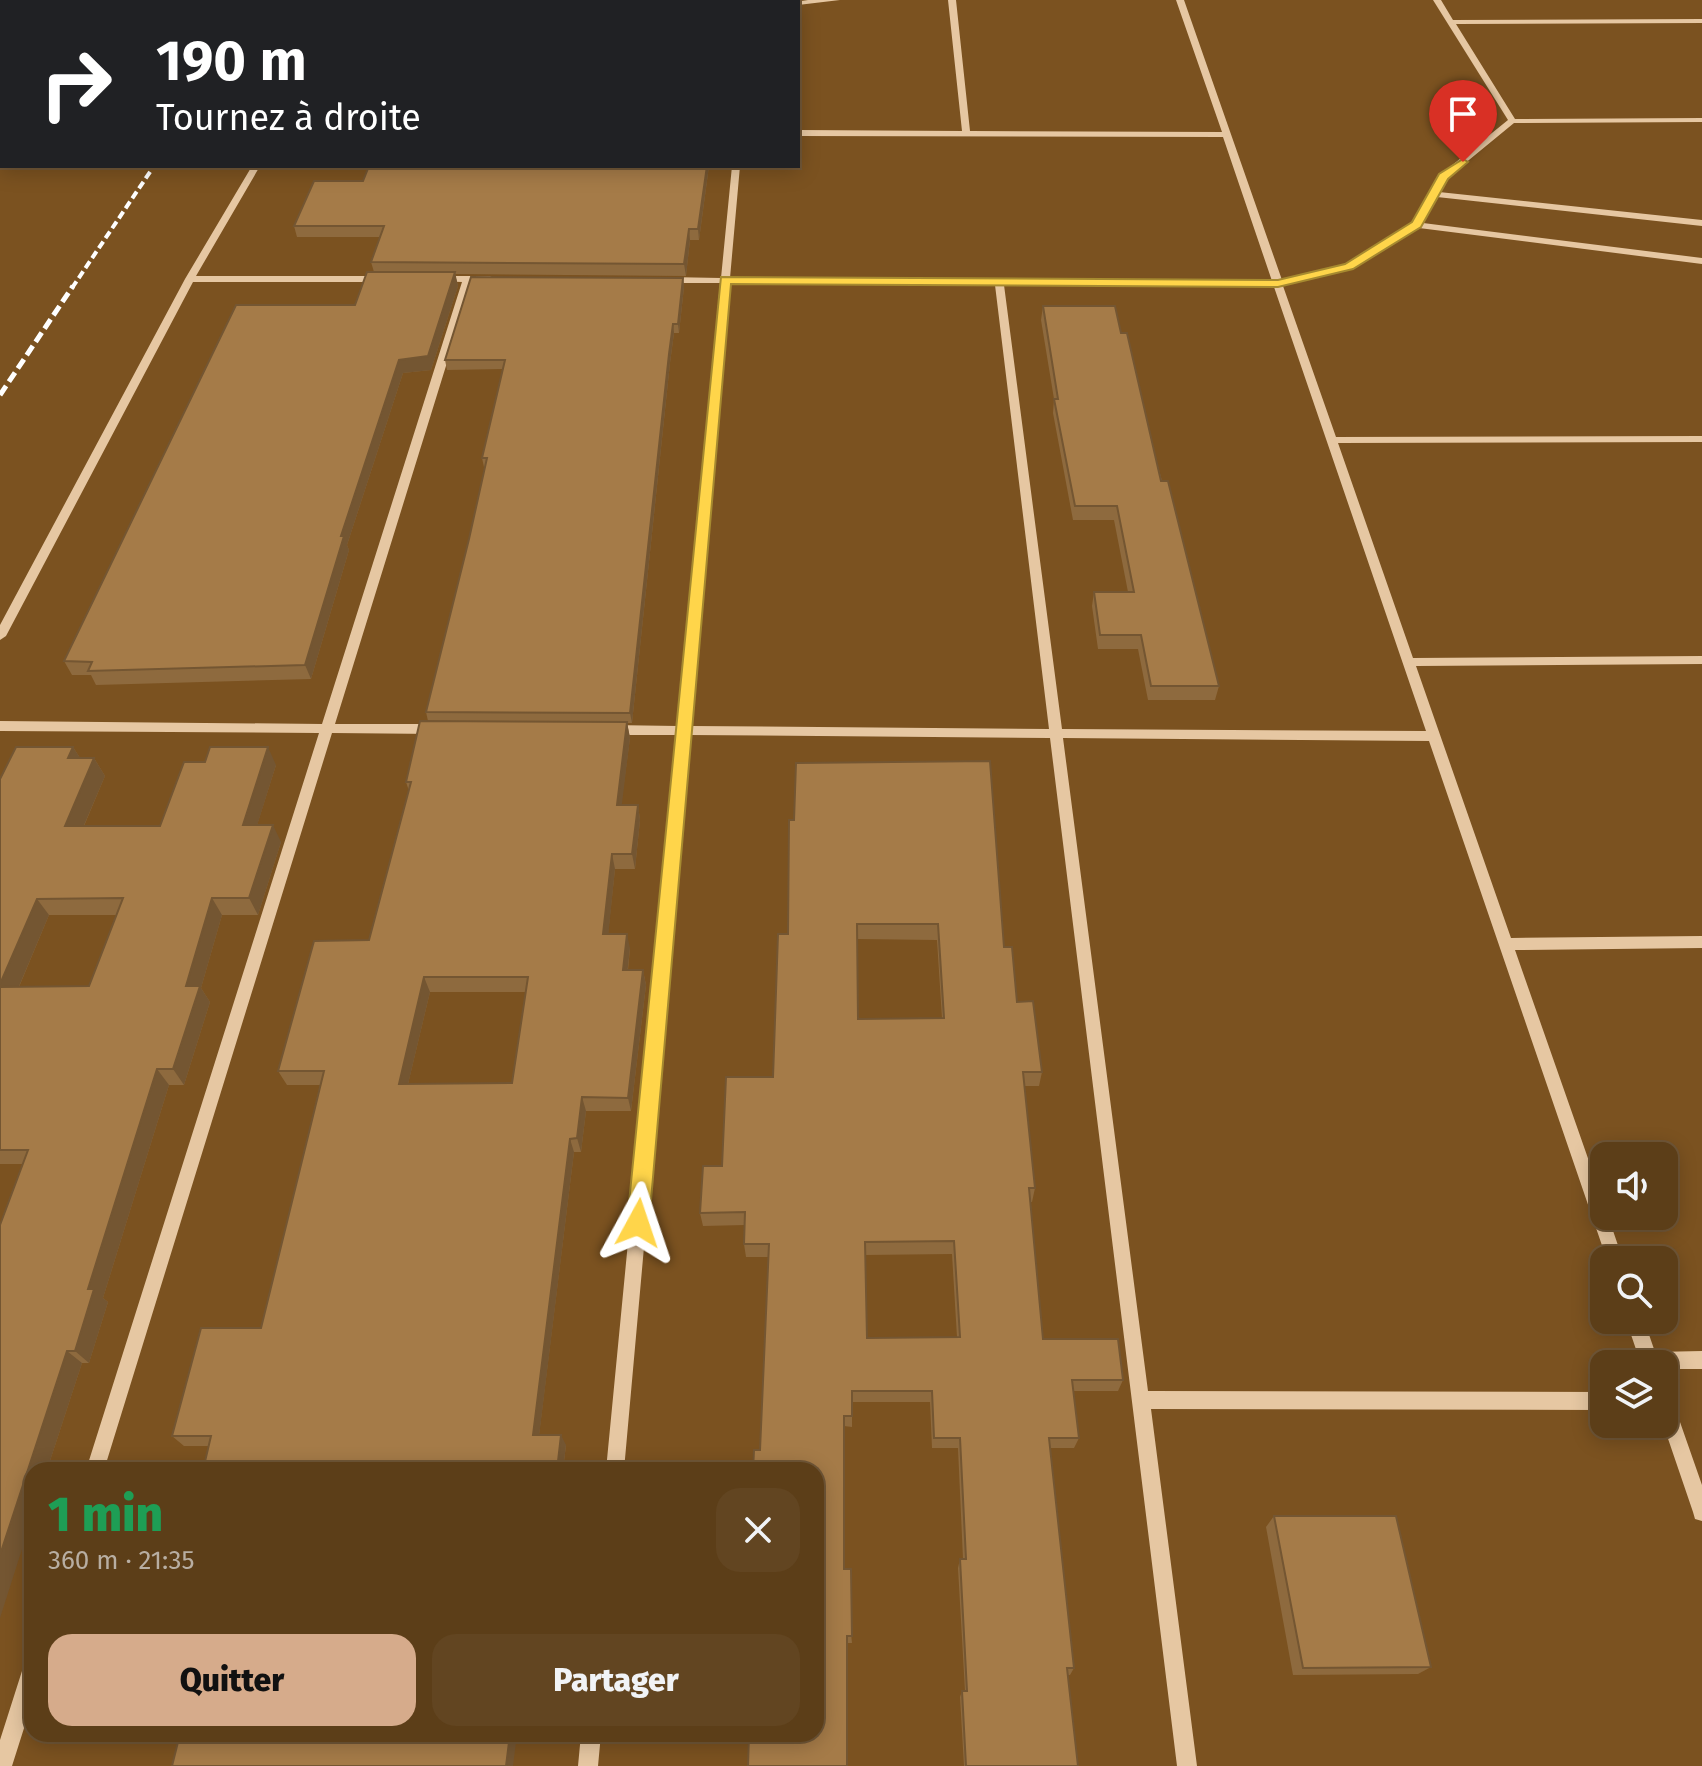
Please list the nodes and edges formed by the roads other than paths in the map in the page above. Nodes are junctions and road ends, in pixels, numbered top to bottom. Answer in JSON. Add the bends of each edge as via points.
{"nodes":[{"id":1,"x":836,"y":0,"type":"edge"},
{"id":2,"x":952,"y":0,"type":"edge"},
{"id":3,"x":1180,"y":0,"type":"edge"},
{"id":4,"x":1437,"y":0,"type":"edge"},
{"id":5,"x":800,"y":3,"type":"edge"},
{"id":6,"x":1702,"y":21,"type":"edge"},
{"id":7,"x":1451,"y":22,"type":"junction"},
{"id":8,"x":1702,"y":120,"type":"edge"},
{"id":9,"x":1512,"y":121,"type":"junction"},
{"id":10,"x":800,"y":133,"type":"edge"},
{"id":11,"x":966,"y":133,"type":"junction"},
{"id":12,"x":1227,"y":135,"type":"junction"},
{"id":13,"x":255,"y":168,"type":"edge"},
{"id":14,"x":736,"y":168,"type":"edge"},
{"id":15,"x":1434,"y":194,"type":"junction"},
{"id":16,"x":1702,"y":223,"type":"edge"},
{"id":17,"x":1417,"y":225,"type":"junction"},
{"id":18,"x":1702,"y":261,"type":"edge"},
{"id":19,"x":190,"y":279,"type":"junction"},
{"id":20,"x":391,"y":279,"type":"edge"},
{"id":21,"x":422,"y":279,"type":"edge"},
{"id":22,"x":468,"y":279,"type":"junction"},
{"id":23,"x":499,"y":279,"type":"edge"},
{"id":24,"x":650,"y":280,"type":"edge"},
{"id":25,"x":725,"y":280,"type":"junction"},
{"id":26,"x":999,"y":282,"type":"junction"},
{"id":27,"x":1278,"y":284,"type":"junction"},
{"id":28,"x":1702,"y":439,"type":"edge"},
{"id":29,"x":1332,"y":440,"type":"junction"},
{"id":30,"x":0,"y":636,"type":"edge"},
{"id":31,"x":1702,"y":660,"type":"edge"},
{"id":32,"x":1408,"y":662,"type":"junction"},
{"id":33,"x":0,"y":726,"type":"edge"},
{"id":34,"x":328,"y":728,"type":"junction"},
{"id":35,"x":451,"y":729,"type":"edge"},
{"id":36,"x":591,"y":730,"type":"edge"},
{"id":37,"x":684,"y":730,"type":"junction"},
{"id":38,"x":1056,"y":733,"type":"junction"},
{"id":39,"x":1434,"y":736,"type":"junction"},
{"id":40,"x":1702,"y":942,"type":"edge"},
{"id":41,"x":1506,"y":944,"type":"junction"},
{"id":42,"x":1610,"y":1246,"type":"edge"},
{"id":43,"x":1702,"y":1360,"type":"edge"},
{"id":44,"x":1678,"y":1361,"type":"edge"},
{"id":45,"x":1140,"y":1400,"type":"junction"},
{"id":46,"x":1590,"y":1401,"type":"edge"},
{"id":47,"x":1676,"y":1438,"type":"edge"},
{"id":48,"x":98,"y":1462,"type":"edge"},
{"id":49,"x":616,"y":1462,"type":"edge"},
{"id":50,"x":1702,"y":1512,"type":"edge"},
{"id":51,"x":24,"y":1696,"type":"edge"},
{"id":52,"x":590,"y":1742,"type":"edge"},
{"id":53,"x":2,"y":1766,"type":"edge"},
{"id":54,"x":588,"y":1766,"type":"edge"},
{"id":55,"x":1187,"y":1766,"type":"edge"}],
"edges":[{"from":1,"to":5,"type":"street"},
{"from":2,"to":11,"type":"street"},
{"from":3,"to":12,"type":"street"},
{"from":4,"to":7,"type":"street"},
{"from":6,"to":7,"type":"street"},
{"from":7,"to":9,"type":"street"},
{"from":8,"to":9,"type":"street"},
{"from":9,"to":15,"type":"street","via":[[1443,177]]},
{"from":10,"to":11,"type":"street"},
{"from":11,"to":12,"type":"street"},
{"from":12,"to":27,"type":"street"},
{"from":13,"to":19,"type":"street"},
{"from":14,"to":25,"type":"street"},
{"from":15,"to":16,"type":"street"},
{"from":15,"to":17,"type":"street"},
{"from":17,"to":18,"type":"street"},
{"from":17,"to":27,"type":"street","via":[[1349,267]]},
{"from":19,"to":20,"type":"street"},
{"from":19,"to":30,"type":"street"},
{"from":21,"to":22,"type":"street"},
{"from":22,"to":23,"type":"street"},
{"from":22,"to":34,"type":"street"},
{"from":24,"to":25,"type":"street"},
{"from":25,"to":26,"type":"street"},
{"from":25,"to":37,"type":"street"},
{"from":26,"to":27,"type":"street"},
{"from":26,"to":38,"type":"street"},
{"from":27,"to":29,"type":"street"},
{"from":28,"to":29,"type":"street"},
{"from":29,"to":32,"type":"street"},
{"from":31,"to":32,"type":"street"},
{"from":32,"to":39,"type":"street"},
{"from":33,"to":34,"type":"street"},
{"from":34,"to":35,"type":"street"},
{"from":34,"to":48,"type":"street"},
{"from":36,"to":37,"type":"street"},
{"from":37,"to":38,"type":"street"},
{"from":37,"to":49,"type":"street"},
{"from":38,"to":39,"type":"street"},
{"from":38,"to":45,"type":"street"},
{"from":39,"to":41,"type":"street"},
{"from":40,"to":41,"type":"street"},
{"from":41,"to":42,"type":"street"},
{"from":43,"to":44,"type":"street"},
{"from":45,"to":46,"type":"street"},
{"from":45,"to":55,"type":"street"},
{"from":47,"to":50,"type":"street"},
{"from":51,"to":53,"type":"street"},
{"from":52,"to":54,"type":"street"}]}
